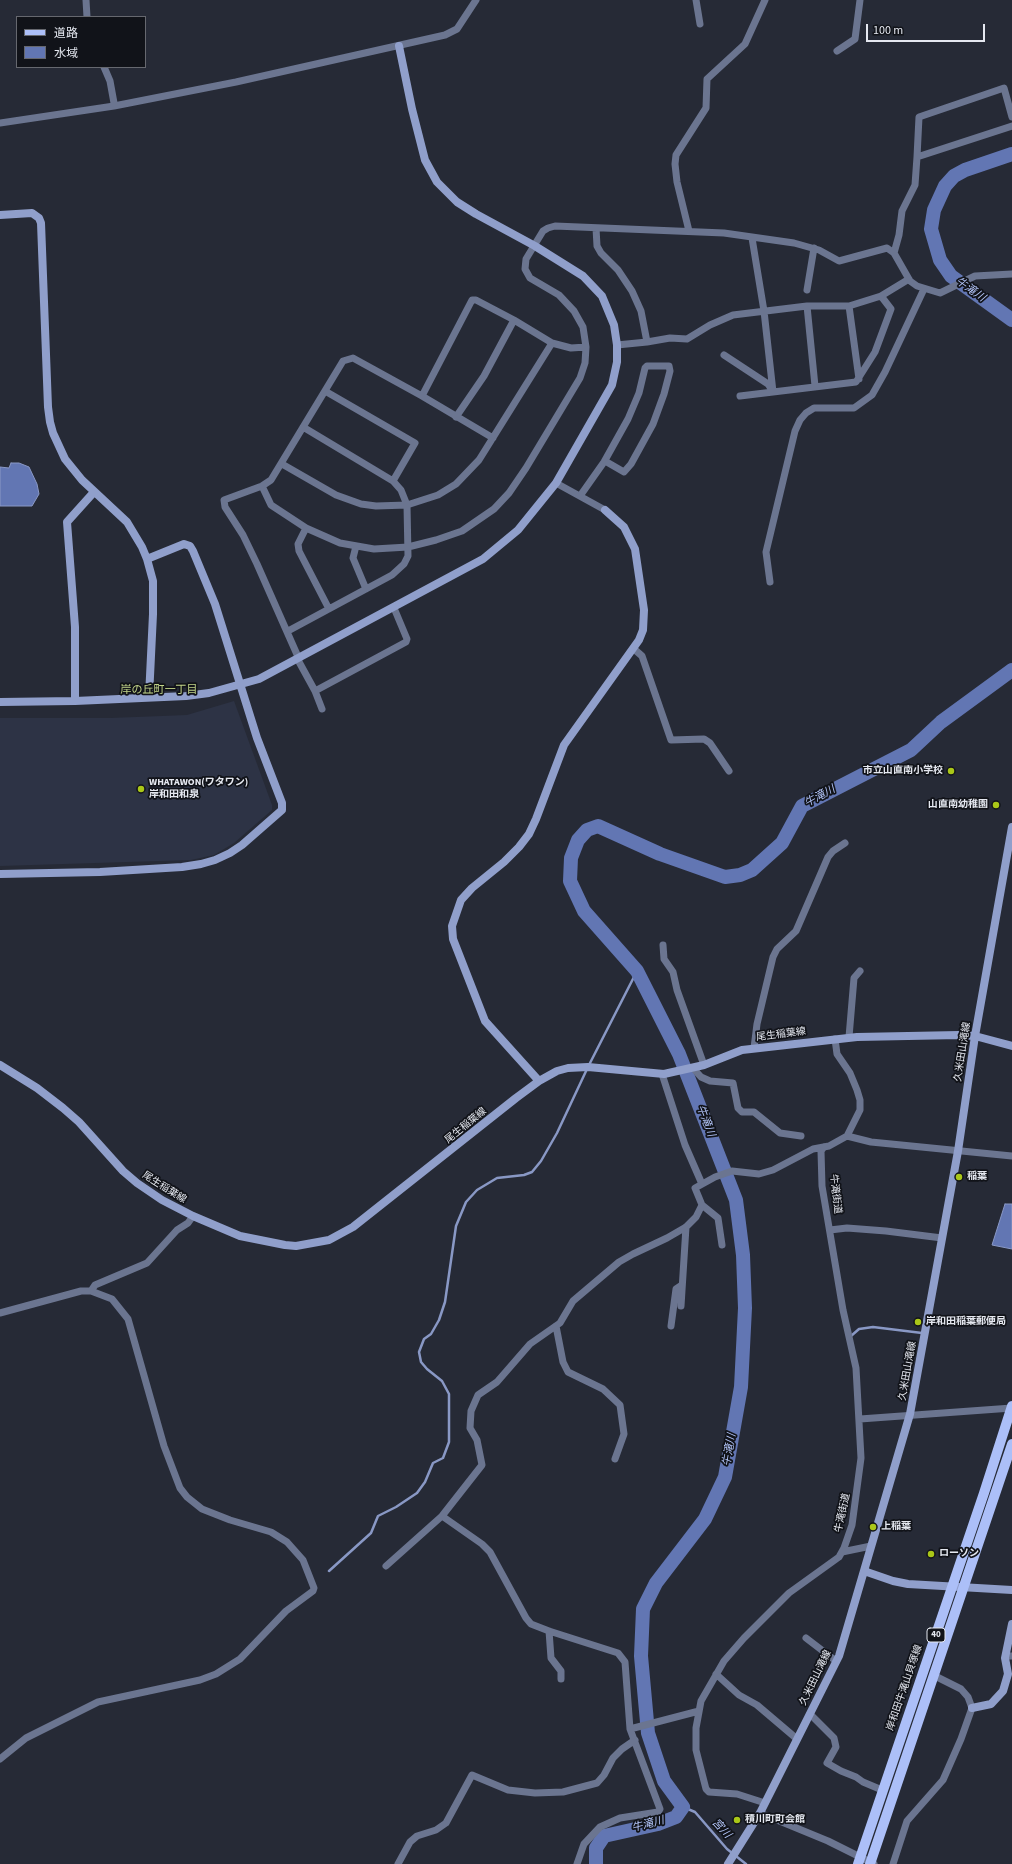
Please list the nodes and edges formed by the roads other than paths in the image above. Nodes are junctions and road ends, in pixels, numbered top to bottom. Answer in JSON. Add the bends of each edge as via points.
{"nodes":[{"id":1,"x":86,"y":0,"type":"edge"},
{"id":2,"x":476,"y":0,"type":"edge"},
{"id":3,"x":696,"y":0,"type":"edge"},
{"id":4,"x":765,"y":0,"type":"edge"},
{"id":5,"x":860,"y":0,"type":"edge"},
{"id":6,"x":87,"y":16,"type":"edge"},
{"id":7,"x":700,"y":24,"type":"dead end"},
{"id":8,"x":399,"y":46,"type":"junction"},
{"id":9,"x":837,"y":51,"type":"dead end"},
{"id":10,"x":104,"y":68,"type":"edge"},
{"id":11,"x":114,"y":103,"type":"dead end"},
{"id":12,"x":1012,"y":117,"type":"edge"},
{"id":13,"x":0,"y":123,"type":"edge"},
{"id":14,"x":1012,"y":126,"type":"edge"},
{"id":15,"x":917,"y":157,"type":"junction"},
{"id":16,"x":0,"y":215,"type":"edge"},
{"id":17,"x":596,"y":228,"type":"junction"},
{"id":18,"x":689,"y":231,"type":"junction"},
{"id":19,"x":752,"y":238,"type":"junction"},
{"id":20,"x":535,"y":246,"type":"junction"},
{"id":21,"x":814,"y":248,"type":"junction"},
{"id":22,"x":894,"y":253,"type":"junction"},
{"id":23,"x":1012,"y":274,"type":"edge"},
{"id":24,"x":909,"y":279,"type":"junction"},
{"id":25,"x":924,"y":289,"type":"junction"},
{"id":26,"x":808,"y":290,"type":"dead end"},
{"id":27,"x":881,"y":296,"type":"junction"},
{"id":28,"x":807,"y":306,"type":"junction"},
{"id":29,"x":849,"y":306,"type":"junction"},
{"id":30,"x":764,"y":311,"type":"junction"},
{"id":31,"x":514,"y":320,"type":"junction"},
{"id":32,"x":648,"y":342,"type":"junction"},
{"id":33,"x":552,"y":343,"type":"junction"},
{"id":34,"x":617,"y":345,"type":"junction"},
{"id":35,"x":586,"y":348,"type":"junction"},
{"id":36,"x":724,"y":355,"type":"dead end"},
{"id":37,"x":859,"y":379,"type":"junction"},
{"id":38,"x":815,"y":386,"type":"junction"},
{"id":39,"x":325,"y":391,"type":"junction"},
{"id":40,"x":773,"y":392,"type":"junction"},
{"id":41,"x":422,"y":396,"type":"junction"},
{"id":42,"x":740,"y":396,"type":"dead end"},
{"id":43,"x":456,"y":418,"type":"junction"},
{"id":44,"x":303,"y":427,"type":"junction"},
{"id":45,"x":492,"y":438,"type":"junction"},
{"id":46,"x":605,"y":461,"type":"junction"},
{"id":47,"x":282,"y":464,"type":"junction"},
{"id":48,"x":393,"y":481,"type":"junction"},
{"id":49,"x":556,"y":483,"type":"junction"},
{"id":50,"x":262,"y":486,"type":"junction"},
{"id":51,"x":94,"y":492,"type":"junction"},
{"id":52,"x":580,"y":496,"type":"junction"},
{"id":53,"x":407,"y":505,"type":"junction"},
{"id":54,"x":605,"y":510,"type":"joint"},
{"id":55,"x":306,"y":528,"type":"junction"},
{"id":56,"x":356,"y":546,"type":"junction"},
{"id":57,"x":408,"y":547,"type":"junction"},
{"id":58,"x":147,"y":559,"type":"junction"},
{"id":59,"x":770,"y":582,"type":"dead end"},
{"id":60,"x":366,"y":589,"type":"junction"},
{"id":61,"x":394,"y":608,"type":"junction"},
{"id":62,"x":329,"y":609,"type":"junction"},
{"id":63,"x":288,"y":631,"type":"junction"},
{"id":64,"x":634,"y":649,"type":"junction"},
{"id":65,"x":299,"y":659,"type":"junction"},
{"id":66,"x":239,"y":686,"type":"junction"},
{"id":67,"x":315,"y":691,"type":"junction"},
{"id":68,"x":148,"y":697,"type":"junction"},
{"id":69,"x":75,"y":701,"type":"junction"},
{"id":70,"x":0,"y":702,"type":"edge"},
{"id":71,"x":322,"y":709,"type":"dead end"},
{"id":72,"x":729,"y":771,"type":"dead end"},
{"id":73,"x":1012,"y":827,"type":"edge"},
{"id":74,"x":845,"y":843,"type":"dead end"},
{"id":75,"x":0,"y":874,"type":"edge"},
{"id":76,"x":663,"y":945,"type":"dead end"},
{"id":77,"x":860,"y":971,"type":"dead end"},
{"id":78,"x":976,"y":1036,"type":"junction"},
{"id":79,"x":849,"y":1037,"type":"junction"},
{"id":80,"x":835,"y":1038,"type":"junction"},
{"id":81,"x":1012,"y":1046,"type":"edge"},
{"id":82,"x":754,"y":1048,"type":"junction"},
{"id":83,"x":0,"y":1065,"type":"edge"},
{"id":84,"x":704,"y":1065,"type":"junction"},
{"id":85,"x":693,"y":1068,"type":"junction"},
{"id":86,"x":663,"y":1074,"type":"junction"},
{"id":87,"x":539,"y":1081,"type":"junction"},
{"id":88,"x":801,"y":1136,"type":"dead end"},
{"id":89,"x":847,"y":1136,"type":"junction"},
{"id":90,"x":824,"y":1147,"type":"junction"},
{"id":91,"x":958,"y":1152,"type":"junction"},
{"id":92,"x":1012,"y":1156,"type":"edge"},
{"id":93,"x":702,"y":1184,"type":"junction"},
{"id":94,"x":702,"y":1205,"type":"junction"},
{"id":95,"x":193,"y":1216,"type":"junction"},
{"id":96,"x":686,"y":1227,"type":"junction"},
{"id":97,"x":830,"y":1230,"type":"junction"},
{"id":98,"x":942,"y":1238,"type":"junction"},
{"id":99,"x":722,"y":1245,"type":"dead end"},
{"id":100,"x":682,"y":1285,"type":"junction"},
{"id":101,"x":91,"y":1291,"type":"junction"},
{"id":102,"x":681,"y":1306,"type":"dead end"},
{"id":103,"x":0,"y":1313,"type":"edge"},
{"id":104,"x":556,"y":1326,"type":"junction"},
{"id":105,"x":671,"y":1326,"type":"dead end"},
{"id":106,"x":1012,"y":1407,"type":"edge"},
{"id":107,"x":910,"y":1414,"type":"junction"},
{"id":108,"x":860,"y":1419,"type":"junction"},
{"id":109,"x":1012,"y":1444,"type":"edge"},
{"id":110,"x":614,"y":1459,"type":"dead end"},
{"id":111,"x":442,"y":1516,"type":"junction"},
{"id":112,"x":871,"y":1546,"type":"junction"},
{"id":113,"x":842,"y":1552,"type":"junction"},
{"id":114,"x":386,"y":1566,"type":"dead end"},
{"id":115,"x":864,"y":1571,"type":"junction"},
{"id":116,"x":953,"y":1586,"type":"junction"},
{"id":117,"x":965,"y":1587,"type":"junction"},
{"id":118,"x":1012,"y":1590,"type":"edge"},
{"id":119,"x":1012,"y":1624,"type":"edge"},
{"id":120,"x":549,"y":1632,"type":"junction"},
{"id":121,"x":806,"y":1638,"type":"dead end"},
{"id":122,"x":1009,"y":1656,"type":"edge"},
{"id":123,"x":836,"y":1661,"type":"junction"},
{"id":124,"x":716,"y":1674,"type":"junction"},
{"id":125,"x":935,"y":1676,"type":"junction"},
{"id":126,"x":561,"y":1679,"type":"dead end"},
{"id":127,"x":972,"y":1708,"type":"junction"},
{"id":128,"x":699,"y":1711,"type":"junction"},
{"id":129,"x":810,"y":1714,"type":"junction"},
{"id":130,"x":630,"y":1729,"type":"junction"},
{"id":131,"x":797,"y":1739,"type":"junction"},
{"id":132,"x":635,"y":1740,"type":"junction"},
{"id":133,"x":0,"y":1759,"type":"edge"},
{"id":134,"x":882,"y":1790,"type":"junction"},
{"id":135,"x":765,"y":1802,"type":"junction"},
{"id":136,"x":760,"y":1813,"type":"junction"},
{"id":137,"x":859,"y":1861,"type":"edge"},
{"id":138,"x":398,"y":1864,"type":"edge"},
{"id":139,"x":577,"y":1864,"type":"edge"},
{"id":140,"x":728,"y":1864,"type":"edge"},
{"id":141,"x":872,"y":1864,"type":"edge"},
{"id":142,"x":893,"y":1864,"type":"edge"}],
"edges":[{"from":1,"to":6,"type":"street"},
{"from":2,"to":8,"type":"street","via":[[457,29],[445,36]]},
{"from":3,"to":7,"type":"street"},
{"from":4,"to":18,"type":"street","via":[[745,44],[707,79],[704,113],[676,155],[677,182]]},
{"from":5,"to":9,"type":"street","via":[[855,39]]},
{"from":8,"to":13,"type":"street","via":[[114,106]]},
{"from":8,"to":20,"type":"street","via":[[425,160],[437,182],[457,202]]},
{"from":10,"to":11,"type":"street"},
{"from":12,"to":15,"type":"street","via":[[1004,88],[919,117]]},
{"from":14,"to":15,"type":"street"},
{"from":15,"to":22,"type":"street","via":[[915,185],[902,211]]},
{"from":16,"to":51,"type":"street","via":[[32,213],[41,223],[50,422],[65,459]]},
{"from":17,"to":18,"type":"street"},
{"from":17,"to":20,"type":"street","via":[[548,228],[543,231]]},
{"from":17,"to":32,"type":"street","via":[[598,246],[632,291],[641,311]]},
{"from":18,"to":19,"type":"street"},
{"from":19,"to":21,"type":"street"},
{"from":19,"to":30,"type":"street"},
{"from":20,"to":34,"type":"street","via":[[575,270],[602,296],[614,325]]},
{"from":20,"to":35,"type":"street","via":[[526,259],[525,269],[530,278],[558,295],[574,311],[583,327]]},
{"from":21,"to":22,"type":"street","via":[[839,261],[887,248]]},
{"from":21,"to":26,"type":"street"},
{"from":22,"to":24,"type":"street"},
{"from":23,"to":25,"type":"street","via":[[975,276],[940,293]]},
{"from":24,"to":25,"type":"street"},
{"from":24,"to":27,"type":"street"},
{"from":25,"to":59,"type":"street","via":[[872,395],[854,408],[814,408],[800,420],[795,430],[766,552]]},
{"from":27,"to":29,"type":"street"},
{"from":27,"to":37,"type":"street","via":[[891,309],[875,352]]},
{"from":28,"to":29,"type":"street"},
{"from":28,"to":30,"type":"street"},
{"from":28,"to":38,"type":"street"},
{"from":29,"to":37,"type":"street"},
{"from":30,"to":32,"type":"street","via":[[733,315],[687,339],[670,338]]},
{"from":30,"to":40,"type":"street"},
{"from":31,"to":33,"type":"street"},
{"from":31,"to":41,"type":"street","via":[[472,300]]},
{"from":31,"to":43,"type":"street","via":[[484,376]]},
{"from":32,"to":34,"type":"street"},
{"from":33,"to":35,"type":"street","via":[[571,348]]},
{"from":33,"to":45,"type":"street"},
{"from":34,"to":49,"type":"street","via":[[617,362],[612,385]]},
{"from":35,"to":57,"type":"street","via":[[580,378],[509,493],[494,509],[462,531]]},
{"from":36,"to":40,"type":"street","via":[[768,384]]},
{"from":37,"to":38,"type":"street","via":[[856,382]]},
{"from":38,"to":40,"type":"street"},
{"from":39,"to":41,"type":"street","via":[[343,361],[353,358]]},
{"from":39,"to":44,"type":"street"},
{"from":39,"to":48,"type":"street","via":[[415,443]]},
{"from":40,"to":42,"type":"street"},
{"from":41,"to":43,"type":"street"},
{"from":43,"to":45,"type":"street"},
{"from":44,"to":47,"type":"street"},
{"from":44,"to":48,"type":"street"},
{"from":45,"to":53,"type":"street","via":[[479,460],[456,484],[438,495]]},
{"from":46,"to":46,"type":"street","via":[[634,406],[645,368],[669,366],[662,400],[631,464],[624,472]]},
{"from":46,"to":52,"type":"street"},
{"from":47,"to":50,"type":"street","via":[[271,480]]},
{"from":47,"to":53,"type":"street","via":[[336,495],[361,504]]},
{"from":48,"to":53,"type":"street","via":[[401,490]]},
{"from":49,"to":52,"type":"street"},
{"from":49,"to":61,"type":"street","via":[[518,530],[494,551],[463,571]]},
{"from":50,"to":55,"type":"street","via":[[271,505]]},
{"from":50,"to":63,"type":"street","via":[[224,500],[225,507],[243,535]]},
{"from":51,"to":58,"type":"street","via":[[127,522]]},
{"from":51,"to":69,"type":"street","via":[[67,522],[75,627]]},
{"from":52,"to":54,"type":"street"},
{"from":53,"to":57,"type":"street"},
{"from":54,"to":64,"type":"street","via":[[624,527],[635,549],[644,610],[643,630]]},
{"from":55,"to":56,"type":"street","via":[[340,543]]},
{"from":55,"to":62,"type":"street","via":[[298,544],[299,551]]},
{"from":56,"to":57,"type":"street","via":[[374,549]]},
{"from":56,"to":60,"type":"street","via":[[353,558]]},
{"from":57,"to":60,"type":"street","via":[[408,556],[404,564],[392,575]]},
{"from":58,"to":66,"type":"street","via":[[184,544],[190,546],[214,604]]},
{"from":58,"to":68,"type":"street","via":[[153,581]]},
{"from":60,"to":62,"type":"street"},
{"from":61,"to":65,"type":"street"},
{"from":61,"to":67,"type":"street","via":[[406,642]]},
{"from":62,"to":63,"type":"street"},
{"from":63,"to":65,"type":"street"},
{"from":64,"to":72,"type":"street","via":[[642,656],[671,740],[704,739],[710,743]]},
{"from":64,"to":87,"type":"street","via":[[564,745],[528,834],[504,862],[461,900],[452,926],[453,939],[485,1022]]},
{"from":65,"to":66,"type":"street"},
{"from":65,"to":67,"type":"street"},
{"from":66,"to":68,"type":"street","via":[[209,693]]},
{"from":66,"to":75,"type":"street","via":[[282,802],[282,810],[242,845],[215,860],[182,867]]},
{"from":67,"to":71,"type":"street"},
{"from":68,"to":69,"type":"street"},
{"from":69,"to":70,"type":"street"},
{"from":73,"to":78,"type":"street","name":"久米田山滝線"},
{"from":74,"to":82,"type":"street","via":[[828,857],[796,932],[777,948],[773,957]]},
{"from":76,"to":84,"type":"street","via":[[664,959],[673,972]]},
{"from":77,"to":79,"type":"street","via":[[854,978]]},
{"from":78,"to":79,"type":"street","name":"尾生稲葉線"},
{"from":78,"to":81,"type":"street","name":"尾生稲葉線"},
{"from":78,"to":91,"type":"street","name":"久米田山滝線"},
{"from":79,"to":80,"type":"street","name":"尾生稲葉線"},
{"from":80,"to":82,"type":"street","name":"尾生稲葉線"},
{"from":80,"to":89,"type":"street","via":[[837,1054],[850,1073],[860,1100],[860,1110]]},
{"from":82,"to":84,"type":"street","name":"尾生稲葉線","via":[[735,1052]]},
{"from":83,"to":95,"type":"street","name":"尾生稲葉線","via":[[63,1108],[137,1183]]},
{"from":84,"to":85,"type":"street","name":"尾生稲葉線"},
{"from":85,"to":86,"type":"street","name":"尾生稲葉線"},
{"from":85,"to":88,"type":"street","via":[[701,1077],[710,1081],[733,1083],[738,1108],[742,1112],[754,1112],[780,1133]]},
{"from":86,"to":87,"type":"street","name":"尾生稲葉線","via":[[588,1067],[568,1068],[556,1071]]},
{"from":86,"to":93,"type":"street","via":[[685,1145]]},
{"from":87,"to":95,"type":"street","name":"尾生稲葉線","via":[[354,1227],[329,1240],[315,1244],[286,1245],[240,1236]]},
{"from":89,"to":90,"type":"street"},
{"from":89,"to":91,"type":"street","via":[[871,1142]]},
{"from":90,"to":93,"type":"street","via":[[813,1149],[773,1170],[759,1174],[732,1171]]},
{"from":90,"to":97,"type":"street","name":"牛滝街道","via":[[821,1151],[822,1186]]},
{"from":91,"to":92,"type":"street"},
{"from":91,"to":98,"type":"street","name":"久米田山滝線"},
{"from":93,"to":94,"type":"street","via":[[695,1188]]},
{"from":94,"to":96,"type":"street","via":[[696,1218]]},
{"from":94,"to":99,"type":"street","via":[[718,1218]]},
{"from":95,"to":101,"type":"street","via":[[147,1263],[95,1285]]},
{"from":96,"to":100,"type":"street"},
{"from":96,"to":104,"type":"street","via":[[633,1254],[604,1273],[573,1301]]},
{"from":97,"to":98,"type":"street","via":[[886,1230]]},
{"from":97,"to":108,"type":"street","name":"牛滝街道","via":[[843,1310],[856,1368]]},
{"from":98,"to":107,"type":"street","name":"久米田山滝線"},
{"from":100,"to":102,"type":"street"},
{"from":100,"to":105,"type":"street","via":[[676,1289]]},
{"from":101,"to":103,"type":"street","via":[[66,1294]]},
{"from":101,"to":133,"type":"street","via":[[112,1299],[128,1319],[164,1446],[180,1488],[202,1509],[271,1532],[287,1542],[303,1560],[314,1588],[286,1611],[240,1659],[216,1674],[200,1680],[98,1702],[26,1738]]},
{"from":104,"to":110,"type":"street","via":[[563,1362],[568,1372],[603,1389],[620,1405],[624,1434]]},
{"from":104,"to":111,"type":"street","via":[[530,1344],[497,1382],[478,1395],[471,1412],[470,1428],[477,1440],[482,1465]]},
{"from":106,"to":107,"type":"street"},
{"from":106,"to":116,"type":"main road","name":"岸和田牛滝山貝塚線","number":"40"},
{"from":107,"to":108,"type":"street"},
{"from":107,"to":112,"type":"street","name":"久米田山滝線"},
{"from":108,"to":113,"type":"street","name":"牛滝街道","via":[[861,1474],[852,1525]]},
{"from":109,"to":117,"type":"main road","number":"40"},
{"from":111,"to":114,"type":"street"},
{"from":111,"to":120,"type":"street","via":[[486,1548],[499,1566],[526,1618],[532,1624]]},
{"from":112,"to":113,"type":"street"},
{"from":112,"to":115,"type":"street","name":"久米田山滝線"},
{"from":113,"to":124,"type":"street","name":"牛滝街道","via":[[785,1597],[733,1649]]},
{"from":115,"to":116,"type":"street","via":[[893,1581]]},
{"from":115,"to":123,"type":"street","name":"久米田山滝線"},
{"from":116,"to":117,"type":"street"},
{"from":116,"to":134,"type":"main road","name":"岸和田牛滝山貝塚線","number":"40"},
{"from":117,"to":118,"type":"street"},
{"from":117,"to":125,"type":"main road","number":"40"},
{"from":119,"to":122,"type":"street"},
{"from":120,"to":126,"type":"street","via":[[551,1658],[561,1671]]},
{"from":120,"to":130,"type":"street","via":[[621,1656],[625,1662]]},
{"from":121,"to":123,"type":"street"},
{"from":122,"to":127,"type":"street","via":[[1008,1674],[1003,1691],[991,1704]]},
{"from":123,"to":129,"type":"street","name":"久米田山滝線"},
{"from":124,"to":128,"type":"street","name":"牛滝街道","via":[[706,1690]]},
{"from":124,"to":131,"type":"street","via":[[738,1695],[757,1705]]},
{"from":125,"to":127,"type":"street","via":[[961,1689],[968,1697]]},
{"from":125,"to":141,"type":"main road","number":"40"},
{"from":127,"to":142,"type":"street","via":[[943,1780],[907,1821]]},
{"from":128,"to":130,"type":"street"},
{"from":128,"to":135,"type":"street","name":"牛滝街道","via":[[695,1734],[696,1750],[706,1789],[709,1792],[737,1794]]},
{"from":129,"to":131,"type":"street","name":"久米田山滝線"},
{"from":129,"to":134,"type":"street","via":[[834,1738],[836,1747],[827,1763]]},
{"from":130,"to":132,"type":"street"},
{"from":131,"to":135,"type":"street","name":"久米田山滝線"},
{"from":132,"to":138,"type":"street","via":[[613,1758],[597,1783],[563,1792],[535,1793],[508,1790],[472,1775],[446,1823],[436,1830],[417,1836],[410,1842]]},
{"from":132,"to":139,"type":"street","via":[[660,1809],[658,1812],[620,1818],[600,1827],[584,1844]]},
{"from":134,"to":137,"type":"main road","name":"岸和田牛滝山貝塚線","number":"40"},
{"from":135,"to":136,"type":"street","name":"久米田山滝線"},
{"from":136,"to":137,"type":"street","via":[[828,1841]]},
{"from":136,"to":140,"type":"street","name":"久米田山滝線"},
{"from":137,"to":141,"type":"street"}]}
